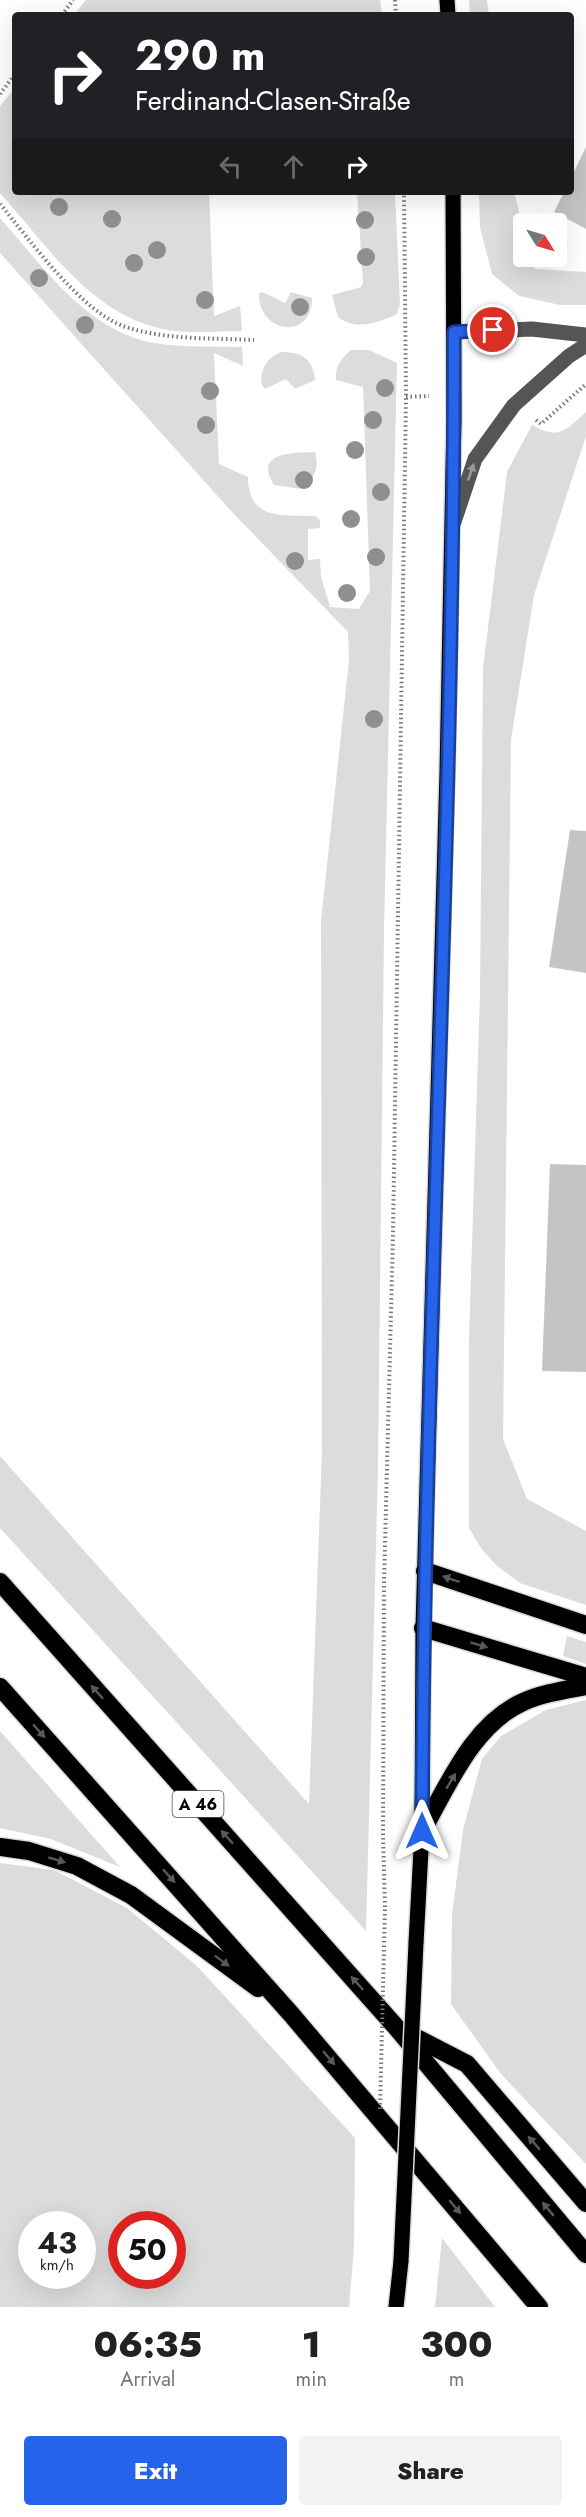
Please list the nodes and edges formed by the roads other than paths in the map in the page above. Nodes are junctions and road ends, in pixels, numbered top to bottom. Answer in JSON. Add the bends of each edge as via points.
{"nodes":[{"id":1,"x":453,"y":195,"type":"edge"},
{"id":2,"x":454,"y":332,"type":"junction"},
{"id":3,"x":586,"y":335,"type":"edge"},
{"id":4,"x":586,"y":345,"type":"edge"},
{"id":5,"x":452,"y":528,"type":"junction"},
{"id":6,"x":425,"y":1571,"type":"junction"},
{"id":7,"x":0,"y":1582,"type":"edge"},
{"id":8,"x":586,"y":1625,"type":"edge"},
{"id":9,"x":423,"y":1628,"type":"junction"},
{"id":10,"x":586,"y":1677,"type":"edge"},
{"id":11,"x":586,"y":1686,"type":"edge"},
{"id":12,"x":0,"y":1687,"type":"edge"},
{"id":13,"x":422,"y":1831,"type":"junction"},
{"id":14,"x":0,"y":1847,"type":"edge"},
{"id":15,"x":291,"y":2014,"type":"junction"},
{"id":16,"x":396,"y":2027,"type":"junction"},
{"id":17,"x":586,"y":2203,"type":"edge"},
{"id":18,"x":586,"y":2253,"type":"edge"},
{"id":19,"x":396,"y":2307,"type":"edge"},
{"id":20,"x":539,"y":2307,"type":"edge"}],
"edges":[{"from":1,"to":2,"type":"main road"},
{"from":2,"to":3,"type":"street","via":[[532,328]]},
{"from":2,"to":5,"type":"main road"},
{"from":5,"to":4,"type":"street","one_way":true,"via":[[475,459],[514,405]]},
{"from":5,"to":6,"type":"main road"},
{"from":8,"to":6,"type":"highway","one_way":true},
{"from":6,"to":9,"type":"main road"},
{"from":16,"to":7,"type":"highway","number":"A 46","one_way":true},
{"from":9,"to":10,"type":"highway","one_way":true},
{"from":9,"to":13,"type":"main road"},
{"from":13,"to":11,"type":"highway","one_way":true,"via":[[478,1737],[496,1719],[537,1697]]},
{"from":12,"to":15,"type":"highway","one_way":true},
{"from":13,"to":19,"type":"main road","bridge":true},
{"from":14,"to":15,"type":"highway","one_way":true,"via":[[29,1851],[77,1866],[130,1895]]},
{"from":15,"to":20,"type":"highway","one_way":true},
{"from":17,"to":16,"type":"highway","one_way":true,"via":[[467,2064]]},
{"from":18,"to":16,"type":"highway","number":"A 46","one_way":true}]}
